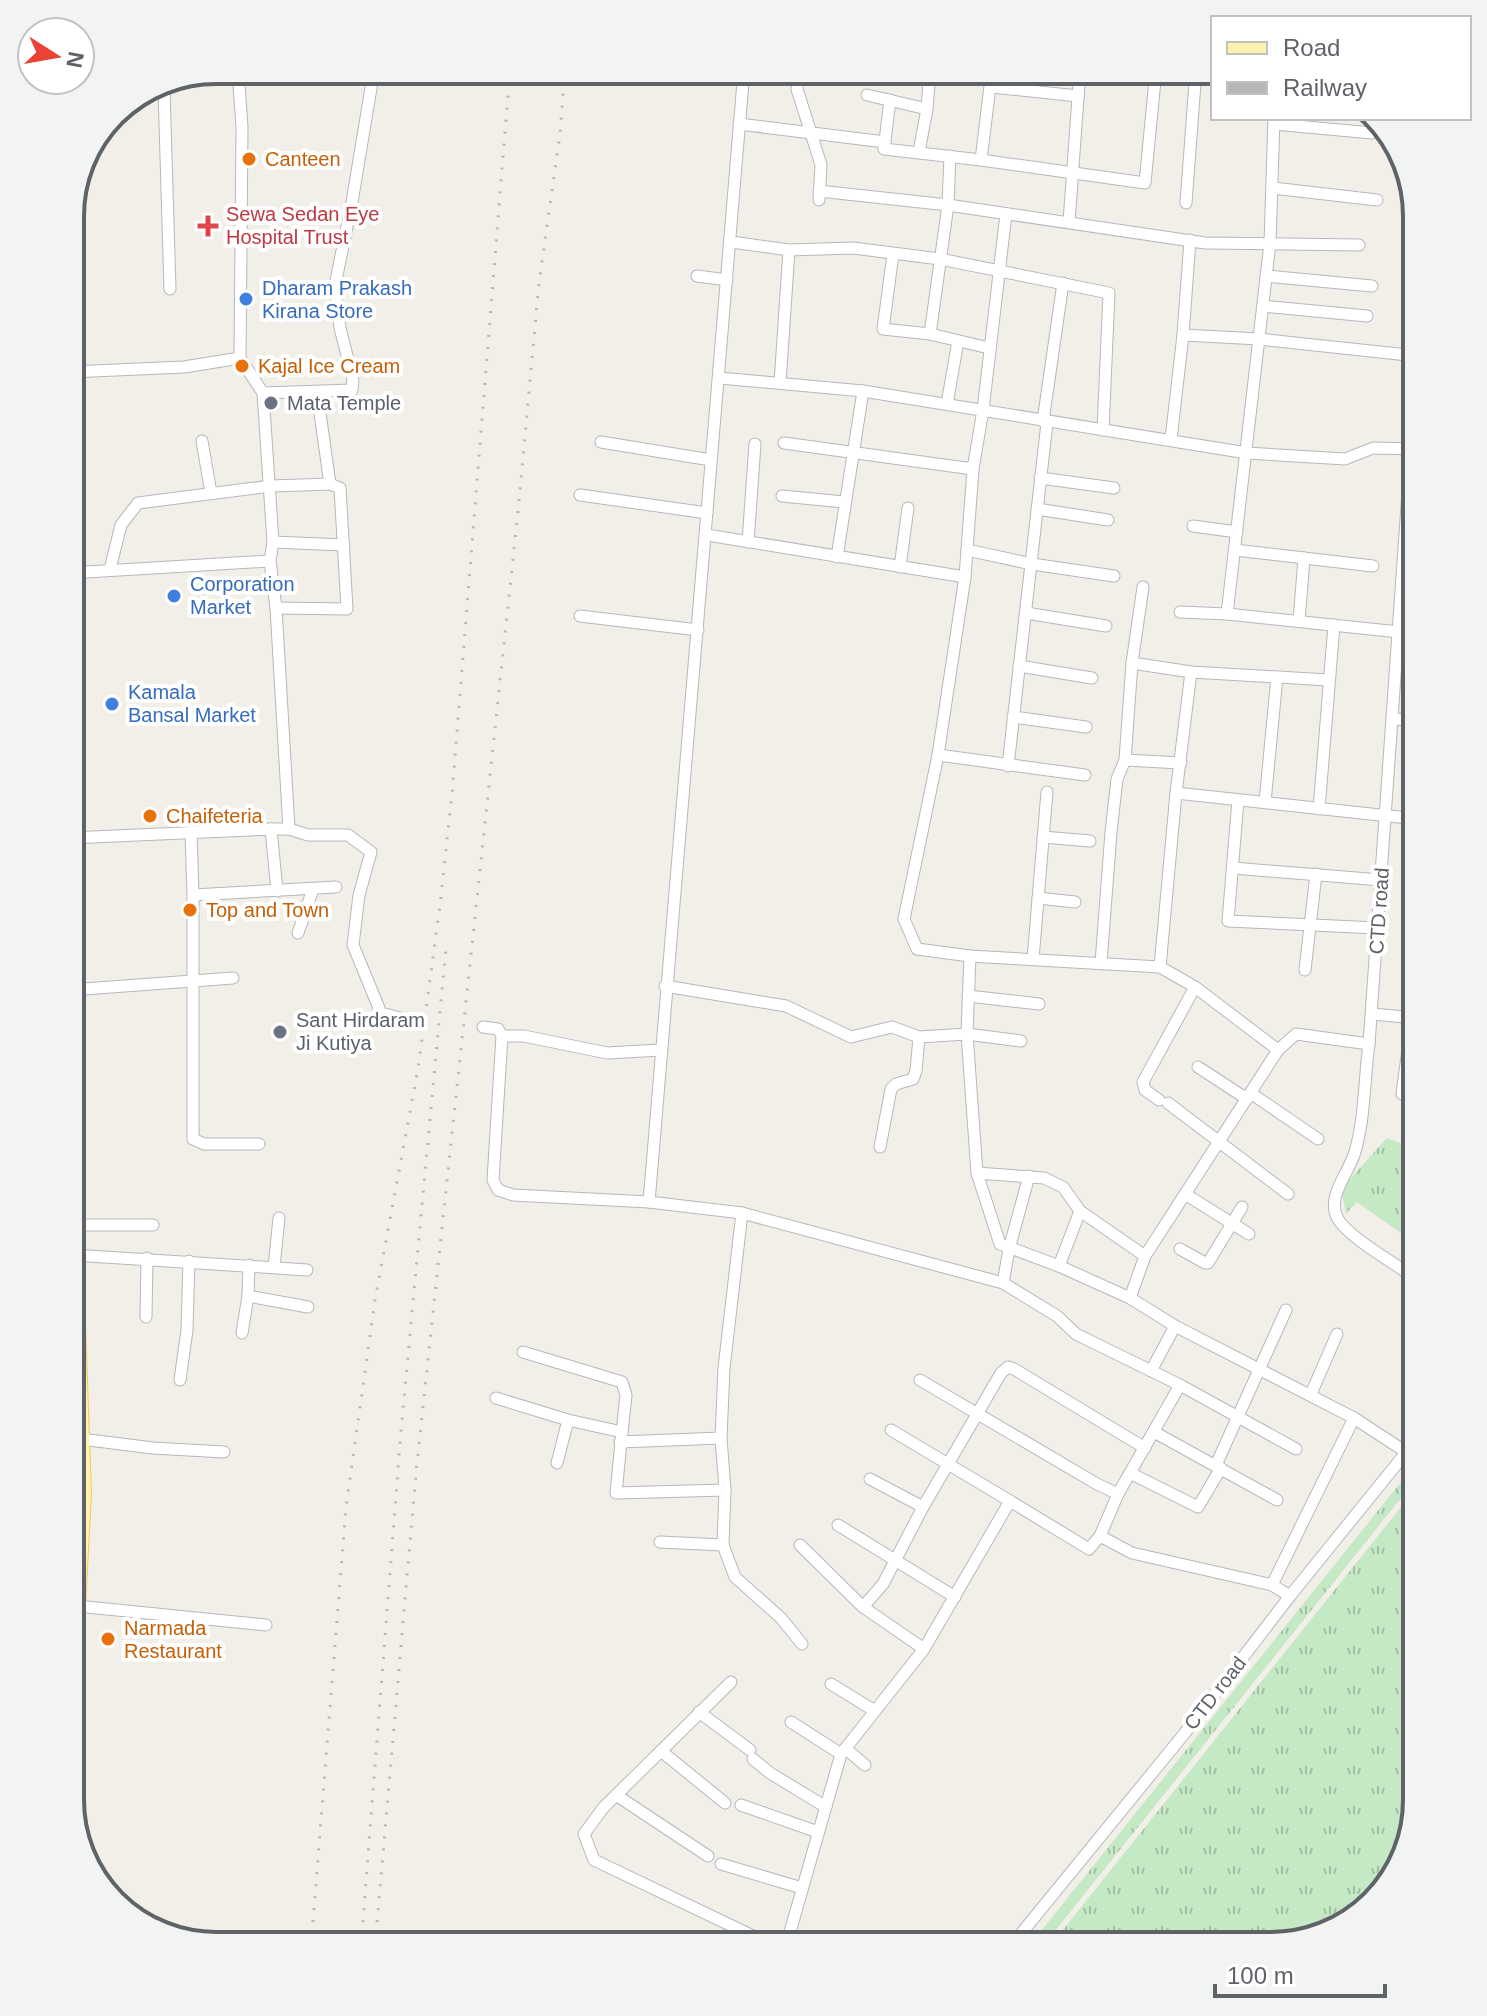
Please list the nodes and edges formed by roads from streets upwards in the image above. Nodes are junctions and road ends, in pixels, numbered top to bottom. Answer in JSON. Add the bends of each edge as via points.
{"nodes":[{"id":1,"x":239,"y":84,"type":"edge"},
{"id":2,"x":372,"y":84,"type":"edge"},
{"id":3,"x":743,"y":84,"type":"edge"},
{"id":4,"x":798,"y":84,"type":"edge"},
{"id":5,"x":929,"y":84,"type":"edge"},
{"id":6,"x":991,"y":84,"type":"edge"},
{"id":7,"x":1079,"y":84,"type":"edge"},
{"id":8,"x":1155,"y":84,"type":"edge"},
{"id":9,"x":1195,"y":84,"type":"edge"},
{"id":10,"x":991,"y":87,"type":"junction"},
{"id":11,"x":164,"y":94,"type":"edge"},
{"id":12,"x":867,"y":95,"type":"dead end"},
{"id":13,"x":1078,"y":96,"type":"junction"},
{"id":14,"x":890,"y":100,"type":"junction"},
{"id":15,"x":927,"y":109,"type":"junction"},
{"id":16,"x":1274,"y":121,"type":"edge"},
{"id":17,"x":739,"y":124,"type":"junction"},
{"id":18,"x":809,"y":131,"type":"junction"},
{"id":19,"x":1372,"y":133,"type":"dead end"},
{"id":20,"x":885,"y":142,"type":"junction"},
{"id":21,"x":919,"y":152,"type":"junction"},
{"id":22,"x":950,"y":156,"type":"junction"},
{"id":23,"x":981,"y":160,"type":"junction"},
{"id":24,"x":1072,"y":171,"type":"junction"},
{"id":25,"x":1273,"y":188,"type":"junction"},
{"id":26,"x":1377,"y":200,"type":"dead end"},
{"id":27,"x":1186,"y":203,"type":"dead end"},
{"id":28,"x":948,"y":205,"type":"junction"},
{"id":29,"x":1006,"y":214,"type":"junction"},
{"id":30,"x":1069,"y":222,"type":"junction"},
{"id":31,"x":1190,"y":240,"type":"junction"},
{"id":32,"x":731,"y":242,"type":"junction"},
{"id":33,"x":1270,"y":243,"type":"junction"},
{"id":34,"x":1359,"y":245,"type":"dead end"},
{"id":35,"x":789,"y":250,"type":"junction"},
{"id":36,"x":893,"y":254,"type":"junction"},
{"id":37,"x":940,"y":259,"type":"junction"},
{"id":38,"x":998,"y":273,"type":"junction"},
{"id":39,"x":697,"y":276,"type":"dead end"},
{"id":40,"x":1266,"y":276,"type":"junction"},
{"id":41,"x":727,"y":280,"type":"junction"},
{"id":42,"x":1063,"y":283,"type":"junction"},
{"id":43,"x":1372,"y":286,"type":"dead end"},
{"id":44,"x":170,"y":289,"type":"dead end"},
{"id":45,"x":1263,"y":306,"type":"junction"},
{"id":46,"x":1367,"y":316,"type":"dead end"},
{"id":47,"x":930,"y":334,"type":"junction"},
{"id":48,"x":1183,"y":335,"type":"junction"},
{"id":49,"x":1259,"y":339,"type":"junction"},
{"id":50,"x":958,"y":341,"type":"junction"},
{"id":51,"x":989,"y":348,"type":"junction"},
{"id":52,"x":1403,"y":354,"type":"edge"},
{"id":53,"x":240,"y":358,"type":"junction"},
{"id":54,"x":84,"y":371,"type":"edge"},
{"id":55,"x":720,"y":378,"type":"junction"},
{"id":56,"x":780,"y":383,"type":"junction"},
{"id":57,"x":863,"y":391,"type":"junction"},
{"id":58,"x":317,"y":392,"type":"junction"},
{"id":59,"x":263,"y":393,"type":"junction"},
{"id":60,"x":947,"y":404,"type":"junction"},
{"id":61,"x":983,"y":410,"type":"junction"},
{"id":62,"x":1045,"y":422,"type":"junction"},
{"id":63,"x":1103,"y":430,"type":"junction"},
{"id":64,"x":1171,"y":439,"type":"junction"},
{"id":65,"x":202,"y":441,"type":"dead end"},
{"id":66,"x":601,"y":442,"type":"dead end"},
{"id":67,"x":784,"y":443,"type":"dead end"},
{"id":68,"x":755,"y":444,"type":"dead end"},
{"id":69,"x":1403,"y":449,"type":"edge"},
{"id":70,"x":855,"y":451,"type":"junction"},
{"id":71,"x":1247,"y":453,"type":"junction"},
{"id":72,"x":711,"y":460,"type":"junction"},
{"id":73,"x":973,"y":469,"type":"junction"},
{"id":74,"x":1040,"y":478,"type":"junction"},
{"id":75,"x":330,"y":484,"type":"junction"},
{"id":76,"x":271,"y":486,"type":"junction"},
{"id":77,"x":1114,"y":488,"type":"dead end"},
{"id":78,"x":211,"y":493,"type":"junction"},
{"id":79,"x":580,"y":495,"type":"dead end"},
{"id":80,"x":782,"y":496,"type":"dead end"},
{"id":81,"x":844,"y":502,"type":"junction"},
{"id":82,"x":908,"y":508,"type":"dead end"},
{"id":83,"x":1037,"y":509,"type":"junction"},
{"id":84,"x":707,"y":513,"type":"junction"},
{"id":85,"x":1108,"y":520,"type":"dead end"},
{"id":86,"x":1193,"y":526,"type":"dead end"},
{"id":87,"x":1237,"y":532,"type":"junction"},
{"id":88,"x":707,"y":535,"type":"junction"},
{"id":89,"x":273,"y":542,"type":"junction"},
{"id":90,"x":748,"y":542,"type":"junction"},
{"id":91,"x":344,"y":545,"type":"junction"},
{"id":92,"x":967,"y":550,"type":"junction"},
{"id":93,"x":1235,"y":550,"type":"junction"},
{"id":94,"x":837,"y":557,"type":"junction"},
{"id":95,"x":1304,"y":558,"type":"junction"},
{"id":96,"x":270,"y":561,"type":"junction"},
{"id":97,"x":1032,"y":564,"type":"junction"},
{"id":98,"x":1373,"y":566,"type":"dead end"},
{"id":99,"x":900,"y":567,"type":"junction"},
{"id":100,"x":110,"y":569,"type":"junction"},
{"id":101,"x":84,"y":572,"type":"edge"},
{"id":102,"x":1114,"y":576,"type":"dead end"},
{"id":103,"x":965,"y":577,"type":"junction"},
{"id":104,"x":1403,"y":583,"type":"edge"},
{"id":105,"x":1143,"y":587,"type":"dead end"},
{"id":106,"x":276,"y":608,"type":"junction"},
{"id":107,"x":1180,"y":612,"type":"dead end"},
{"id":108,"x":1026,"y":613,"type":"junction"},
{"id":109,"x":1227,"y":614,"type":"junction"},
{"id":110,"x":580,"y":616,"type":"dead end"},
{"id":111,"x":1299,"y":621,"type":"junction"},
{"id":112,"x":1334,"y":625,"type":"junction"},
{"id":113,"x":1106,"y":626,"type":"dead end"},
{"id":114,"x":698,"y":630,"type":"junction"},
{"id":115,"x":1399,"y":632,"type":"junction"},
{"id":116,"x":1132,"y":663,"type":"junction"},
{"id":117,"x":1019,"y":666,"type":"junction"},
{"id":118,"x":1191,"y":672,"type":"junction"},
{"id":119,"x":1277,"y":677,"type":"junction"},
{"id":120,"x":1092,"y":678,"type":"dead end"},
{"id":121,"x":1328,"y":680,"type":"junction"},
{"id":122,"x":1013,"y":717,"type":"junction"},
{"id":123,"x":1393,"y":719,"type":"junction"},
{"id":124,"x":1403,"y":720,"type":"edge"},
{"id":125,"x":1086,"y":727,"type":"dead end"},
{"id":126,"x":938,"y":755,"type":"junction"},
{"id":127,"x":1125,"y":760,"type":"junction"},
{"id":128,"x":1181,"y":763,"type":"junction"},
{"id":129,"x":1008,"y":766,"type":"junction"},
{"id":130,"x":1085,"y":775,"type":"dead end"},
{"id":131,"x":1047,"y":792,"type":"dead end"},
{"id":132,"x":1176,"y":793,"type":"junction"},
{"id":133,"x":1238,"y":800,"type":"junction"},
{"id":134,"x":1265,"y":802,"type":"junction"},
{"id":135,"x":1319,"y":809,"type":"junction"},
{"id":136,"x":1386,"y":816,"type":"junction"},
{"id":137,"x":1403,"y":818,"type":"edge"},
{"id":138,"x":271,"y":829,"type":"junction"},
{"id":139,"x":289,"y":829,"type":"junction"},
{"id":140,"x":191,"y":832,"type":"junction"},
{"id":141,"x":84,"y":837,"type":"edge"},
{"id":142,"x":1043,"y":837,"type":"junction"},
{"id":143,"x":1090,"y":841,"type":"dead end"},
{"id":144,"x":1233,"y":868,"type":"junction"},
{"id":145,"x":1316,"y":874,"type":"junction"},
{"id":146,"x":1381,"y":880,"type":"junction"},
{"id":147,"x":336,"y":887,"type":"dead end"},
{"id":148,"x":313,"y":889,"type":"junction"},
{"id":149,"x":277,"y":891,"type":"junction"},
{"id":150,"x":193,"y":895,"type":"junction"},
{"id":151,"x":1038,"y":898,"type":"junction"},
{"id":152,"x":1075,"y":902,"type":"dead end"},
{"id":153,"x":1311,"y":924,"type":"junction"},
{"id":154,"x":1377,"y":928,"type":"junction"},
{"id":155,"x":298,"y":933,"type":"dead end"},
{"id":156,"x":970,"y":956,"type":"junction"},
{"id":157,"x":1033,"y":959,"type":"junction"},
{"id":158,"x":1101,"y":963,"type":"junction"},
{"id":159,"x":1160,"y":967,"type":"junction"},
{"id":160,"x":1305,"y":970,"type":"dead end"},
{"id":161,"x":233,"y":978,"type":"dead end"},
{"id":162,"x":193,"y":980,"type":"junction"},
{"id":163,"x":665,"y":986,"type":"junction"},
{"id":164,"x":1195,"y":987,"type":"junction"},
{"id":165,"x":84,"y":989,"type":"edge"},
{"id":166,"x":968,"y":996,"type":"junction"},
{"id":167,"x":1039,"y":1004,"type":"dead end"},
{"id":168,"x":1372,"y":1014,"type":"junction"},
{"id":169,"x":1403,"y":1017,"type":"edge"},
{"id":170,"x":408,"y":1020,"type":"dead end"},
{"id":171,"x":483,"y":1027,"type":"dead end"},
{"id":172,"x":967,"y":1034,"type":"junction"},
{"id":173,"x":502,"y":1036,"type":"junction"},
{"id":174,"x":919,"y":1037,"type":"junction"},
{"id":175,"x":1021,"y":1041,"type":"dead end"},
{"id":176,"x":1369,"y":1044,"type":"junction"},
{"id":177,"x":661,"y":1050,"type":"junction"},
{"id":178,"x":1278,"y":1050,"type":"junction"},
{"id":179,"x":1198,"y":1067,"type":"dead end"},
{"id":180,"x":1403,"y":1088,"type":"edge"},
{"id":181,"x":1402,"y":1094,"type":"dead end"},
{"id":182,"x":1249,"y":1097,"type":"junction"},
{"id":183,"x":1318,"y":1139,"type":"dead end"},
{"id":184,"x":1219,"y":1143,"type":"junction"},
{"id":185,"x":259,"y":1144,"type":"dead end"},
{"id":186,"x":880,"y":1147,"type":"dead end"},
{"id":187,"x":977,"y":1173,"type":"junction"},
{"id":188,"x":1029,"y":1176,"type":"junction"},
{"id":189,"x":1185,"y":1194,"type":"junction"},
{"id":190,"x":1288,"y":1194,"type":"dead end"},
{"id":191,"x":649,"y":1202,"type":"junction"},
{"id":192,"x":1242,"y":1207,"type":"dead end"},
{"id":193,"x":1080,"y":1211,"type":"junction"},
{"id":194,"x":742,"y":1213,"type":"junction"},
{"id":195,"x":279,"y":1218,"type":"dead end"},
{"id":196,"x":1232,"y":1223,"type":"junction"},
{"id":197,"x":84,"y":1225,"type":"edge"},
{"id":198,"x":153,"y":1225,"type":"dead end"},
{"id":199,"x":1249,"y":1234,"type":"dead end"},
{"id":200,"x":1009,"y":1249,"type":"junction"},
{"id":201,"x":1180,"y":1249,"type":"dead end"},
{"id":202,"x":84,"y":1255,"type":"edge"},
{"id":203,"x":1145,"y":1256,"type":"junction"},
{"id":204,"x":147,"y":1258,"type":"junction"},
{"id":205,"x":189,"y":1261,"type":"junction"},
{"id":206,"x":249,"y":1265,"type":"junction"},
{"id":207,"x":1059,"y":1266,"type":"junction"},
{"id":208,"x":274,"y":1267,"type":"junction"},
{"id":209,"x":307,"y":1270,"type":"dead end"},
{"id":210,"x":1403,"y":1270,"type":"edge"},
{"id":211,"x":1003,"y":1283,"type":"junction"},
{"id":212,"x":248,"y":1296,"type":"junction"},
{"id":213,"x":1130,"y":1298,"type":"junction"},
{"id":214,"x":308,"y":1307,"type":"dead end"},
{"id":215,"x":1286,"y":1310,"type":"dead end"},
{"id":216,"x":146,"y":1317,"type":"dead end"},
{"id":217,"x":1175,"y":1326,"type":"junction"},
{"id":218,"x":242,"y":1333,"type":"dead end"},
{"id":219,"x":1337,"y":1334,"type":"dead end"},
{"id":220,"x":523,"y":1352,"type":"dead end"},
{"id":221,"x":1260,"y":1370,"type":"junction"},
{"id":222,"x":1151,"y":1371,"type":"junction"},
{"id":223,"x":180,"y":1380,"type":"dead end"},
{"id":224,"x":920,"y":1380,"type":"dead end"},
{"id":225,"x":1180,"y":1385,"type":"junction"},
{"id":226,"x":1311,"y":1394,"type":"junction"},
{"id":227,"x":496,"y":1398,"type":"dead end"},
{"id":228,"x":978,"y":1413,"type":"junction"},
{"id":229,"x":1237,"y":1416,"type":"junction"},
{"id":230,"x":1354,"y":1418,"type":"junction"},
{"id":231,"x":568,"y":1420,"type":"junction"},
{"id":232,"x":891,"y":1430,"type":"dead end"},
{"id":233,"x":1154,"y":1432,"type":"junction"},
{"id":234,"x":621,"y":1437,"type":"junction"},
{"id":235,"x":721,"y":1438,"type":"junction"},
{"id":236,"x":84,"y":1439,"type":"edge"},
{"id":237,"x":1145,"y":1448,"type":"junction"},
{"id":238,"x":1296,"y":1449,"type":"dead end"},
{"id":239,"x":1403,"y":1450,"type":"edge"},
{"id":240,"x":224,"y":1452,"type":"dead end"},
{"id":241,"x":1403,"y":1456,"type":"edge"},
{"id":242,"x":557,"y":1463,"type":"dead end"},
{"id":243,"x":948,"y":1463,"type":"junction"},
{"id":244,"x":1219,"y":1467,"type":"junction"},
{"id":245,"x":1130,"y":1473,"type":"junction"},
{"id":246,"x":870,"y":1479,"type":"dead end"},
{"id":247,"x":725,"y":1490,"type":"junction"},
{"id":248,"x":1118,"y":1494,"type":"junction"},
{"id":249,"x":1277,"y":1500,"type":"dead end"},
{"id":250,"x":1010,"y":1501,"type":"junction"},
{"id":251,"x":923,"y":1507,"type":"junction"},
{"id":252,"x":838,"y":1525,"type":"dead end"},
{"id":253,"x":1100,"y":1536,"type":"junction"},
{"id":254,"x":660,"y":1542,"type":"dead end"},
{"id":255,"x":723,"y":1545,"type":"junction"},
{"id":256,"x":800,"y":1545,"type":"dead end"},
{"id":257,"x":897,"y":1560,"type":"junction"},
{"id":258,"x":1272,"y":1585,"type":"junction"},
{"id":259,"x":1290,"y":1596,"type":"junction"},
{"id":260,"x":955,"y":1597,"type":"junction"},
{"id":261,"x":84,"y":1607,"type":"edge"},
{"id":262,"x":863,"y":1607,"type":"junction"},
{"id":263,"x":266,"y":1625,"type":"dead end"},
{"id":264,"x":802,"y":1644,"type":"dead end"},
{"id":265,"x":924,"y":1649,"type":"junction"},
{"id":266,"x":731,"y":1682,"type":"dead end"},
{"id":267,"x":831,"y":1684,"type":"dead end"},
{"id":268,"x":875,"y":1711,"type":"junction"},
{"id":269,"x":699,"y":1712,"type":"junction"},
{"id":270,"x":791,"y":1722,"type":"dead end"},
{"id":271,"x":661,"y":1751,"type":"junction"},
{"id":272,"x":844,"y":1752,"type":"junction"},
{"id":273,"x":865,"y":1765,"type":"dead end"},
{"id":274,"x":616,"y":1795,"type":"junction"},
{"id":275,"x":725,"y":1803,"type":"dead end"},
{"id":276,"x":741,"y":1805,"type":"dead end"},
{"id":277,"x":826,"y":1807,"type":"junction"},
{"id":278,"x":818,"y":1832,"type":"junction"},
{"id":279,"x":708,"y":1856,"type":"dead end"},
{"id":280,"x":721,"y":1864,"type":"dead end"},
{"id":281,"x":802,"y":1888,"type":"junction"},
{"id":282,"x":745,"y":1932,"type":"edge"},
{"id":283,"x":790,"y":1932,"type":"edge"},
{"id":284,"x":1022,"y":1932,"type":"edge"}],
"edges":[{"from":1,"to":53,"type":"street"},
{"from":2,"to":58,"type":"street","via":[[335,285],[352,390]]},
{"from":3,"to":17,"type":"street"},
{"from":4,"to":18,"type":"street"},
{"from":5,"to":15,"type":"street"},
{"from":6,"to":10,"type":"street"},
{"from":7,"to":13,"type":"street"},
{"from":8,"to":24,"type":"street","via":[[1145,183]]},
{"from":9,"to":27,"type":"street"},
{"from":10,"to":13,"type":"street"},
{"from":10,"to":23,"type":"street"},
{"from":11,"to":44,"type":"street"},
{"from":12,"to":14,"type":"street"},
{"from":13,"to":24,"type":"street"},
{"from":14,"to":15,"type":"street"},
{"from":14,"to":20,"type":"street"},
{"from":15,"to":21,"type":"street"},
{"from":16,"to":19,"type":"street"},
{"from":16,"to":25,"type":"street"},
{"from":17,"to":18,"type":"street"},
{"from":17,"to":32,"type":"street"},
{"from":18,"to":20,"type":"street"},
{"from":18,"to":28,"type":"street","via":[[821,165],[819,196]]},
{"from":20,"to":21,"type":"street","via":[[884,149]]},
{"from":21,"to":22,"type":"street"},
{"from":22,"to":23,"type":"street"},
{"from":22,"to":28,"type":"street"},
{"from":23,"to":24,"type":"street"},
{"from":24,"to":30,"type":"street"},
{"from":25,"to":26,"type":"street"},
{"from":25,"to":33,"type":"street"},
{"from":28,"to":29,"type":"street"},
{"from":28,"to":37,"type":"street"},
{"from":29,"to":30,"type":"street"},
{"from":29,"to":38,"type":"street"},
{"from":30,"to":31,"type":"street"},
{"from":31,"to":33,"type":"street"},
{"from":31,"to":48,"type":"street"},
{"from":32,"to":35,"type":"street"},
{"from":32,"to":41,"type":"street"},
{"from":33,"to":34,"type":"street"},
{"from":33,"to":40,"type":"street"},
{"from":35,"to":36,"type":"street","via":[[853,248]]},
{"from":35,"to":56,"type":"street"},
{"from":36,"to":37,"type":"street"},
{"from":36,"to":47,"type":"street","via":[[883,329]]},
{"from":37,"to":38,"type":"street"},
{"from":37,"to":47,"type":"street"},
{"from":38,"to":42,"type":"street"},
{"from":38,"to":51,"type":"street"},
{"from":39,"to":41,"type":"street"},
{"from":40,"to":43,"type":"street"},
{"from":40,"to":45,"type":"street"},
{"from":41,"to":55,"type":"street"},
{"from":42,"to":62,"type":"street"},
{"from":42,"to":63,"type":"street","via":[[1109,293]]},
{"from":45,"to":46,"type":"street"},
{"from":45,"to":49,"type":"street"},
{"from":47,"to":50,"type":"street"},
{"from":48,"to":49,"type":"street"},
{"from":48,"to":64,"type":"street"},
{"from":49,"to":52,"type":"street"},
{"from":49,"to":71,"type":"street"},
{"from":50,"to":51,"type":"street"},
{"from":50,"to":60,"type":"street"},
{"from":51,"to":61,"type":"street"},
{"from":53,"to":54,"type":"street","via":[[184,367]]},
{"from":53,"to":59,"type":"street"},
{"from":55,"to":56,"type":"street"},
{"from":55,"to":72,"type":"street"},
{"from":56,"to":57,"type":"street"},
{"from":57,"to":60,"type":"street"},
{"from":57,"to":70,"type":"street"},
{"from":58,"to":59,"type":"street"},
{"from":58,"to":75,"type":"street"},
{"from":59,"to":76,"type":"street"},
{"from":60,"to":61,"type":"street"},
{"from":61,"to":62,"type":"street"},
{"from":61,"to":73,"type":"street"},
{"from":62,"to":63,"type":"street"},
{"from":62,"to":74,"type":"street"},
{"from":63,"to":64,"type":"street"},
{"from":64,"to":71,"type":"street"},
{"from":65,"to":78,"type":"street"},
{"from":66,"to":72,"type":"street"},
{"from":67,"to":70,"type":"street"},
{"from":68,"to":90,"type":"street"},
{"from":69,"to":71,"type":"street","via":[[1373,448],[1345,459]]},
{"from":70,"to":73,"type":"street"},
{"from":70,"to":81,"type":"street"},
{"from":71,"to":87,"type":"street"},
{"from":72,"to":84,"type":"street"},
{"from":73,"to":92,"type":"street"},
{"from":74,"to":77,"type":"street"},
{"from":74,"to":83,"type":"street"},
{"from":75,"to":76,"type":"street"},
{"from":75,"to":91,"type":"street","via":[[340,488]]},
{"from":76,"to":78,"type":"street"},
{"from":76,"to":89,"type":"street"},
{"from":78,"to":100,"type":"street","via":[[138,503],[121,525]]},
{"from":79,"to":84,"type":"street"},
{"from":80,"to":81,"type":"street"},
{"from":81,"to":94,"type":"street"},
{"from":82,"to":99,"type":"street"},
{"from":83,"to":85,"type":"street"},
{"from":83,"to":97,"type":"street"},
{"from":84,"to":88,"type":"street"},
{"from":86,"to":87,"type":"street"},
{"from":87,"to":93,"type":"street"},
{"from":88,"to":90,"type":"street"},
{"from":88,"to":114,"type":"street"},
{"from":89,"to":91,"type":"street"},
{"from":89,"to":96,"type":"street"},
{"from":90,"to":94,"type":"street"},
{"from":91,"to":106,"type":"street","via":[[347,609]]},
{"from":92,"to":97,"type":"street"},
{"from":92,"to":103,"type":"street"},
{"from":93,"to":95,"type":"street"},
{"from":93,"to":109,"type":"street"},
{"from":94,"to":99,"type":"street"},
{"from":95,"to":98,"type":"street"},
{"from":95,"to":111,"type":"street"},
{"from":96,"to":100,"type":"street"},
{"from":96,"to":106,"type":"street"},
{"from":97,"to":102,"type":"street"},
{"from":97,"to":108,"type":"street"},
{"from":99,"to":103,"type":"street"},
{"from":100,"to":101,"type":"street"},
{"from":103,"to":126,"type":"street"},
{"from":104,"to":115,"type":"street","name":"CTD road"},
{"from":105,"to":116,"type":"street"},
{"from":106,"to":139,"type":"street"},
{"from":107,"to":109,"type":"street"},
{"from":108,"to":113,"type":"street"},
{"from":108,"to":117,"type":"street"},
{"from":109,"to":111,"type":"street"},
{"from":110,"to":114,"type":"street"},
{"from":111,"to":112,"type":"street"},
{"from":112,"to":115,"type":"street"},
{"from":112,"to":121,"type":"street"},
{"from":114,"to":163,"type":"street"},
{"from":115,"to":123,"type":"street","name":"CTD road"},
{"from":116,"to":118,"type":"street"},
{"from":116,"to":127,"type":"street"},
{"from":117,"to":120,"type":"street"},
{"from":117,"to":122,"type":"street"},
{"from":118,"to":119,"type":"street"},
{"from":118,"to":128,"type":"street"},
{"from":119,"to":121,"type":"street"},
{"from":119,"to":134,"type":"street"},
{"from":121,"to":135,"type":"street"},
{"from":122,"to":125,"type":"street"},
{"from":122,"to":129,"type":"street"},
{"from":123,"to":124,"type":"street"},
{"from":123,"to":136,"type":"street","name":"CTD road"},
{"from":126,"to":129,"type":"street"},
{"from":126,"to":156,"type":"street","via":[[904,919],[917,949]]},
{"from":127,"to":128,"type":"street"},
{"from":127,"to":158,"type":"street","via":[[1117,779]]},
{"from":128,"to":132,"type":"street"},
{"from":129,"to":130,"type":"street"},
{"from":131,"to":142,"type":"street"},
{"from":132,"to":133,"type":"street"},
{"from":132,"to":159,"type":"street"},
{"from":133,"to":134,"type":"street"},
{"from":133,"to":144,"type":"street"},
{"from":134,"to":135,"type":"street"},
{"from":135,"to":136,"type":"street"},
{"from":136,"to":137,"type":"street"},
{"from":136,"to":146,"type":"street","name":"CTD road"},
{"from":138,"to":139,"type":"street"},
{"from":138,"to":140,"type":"street"},
{"from":138,"to":149,"type":"street"},
{"from":139,"to":170,"type":"street","via":[[308,835],[348,835],[371,852],[353,945],[381,1013]]},
{"from":140,"to":141,"type":"street"},
{"from":140,"to":150,"type":"street"},
{"from":142,"to":143,"type":"street"},
{"from":142,"to":151,"type":"street"},
{"from":144,"to":145,"type":"street"},
{"from":144,"to":153,"type":"street","via":[[1228,921]]},
{"from":145,"to":146,"type":"street"},
{"from":145,"to":153,"type":"street"},
{"from":146,"to":154,"type":"street","name":"CTD road"},
{"from":147,"to":148,"type":"street"},
{"from":148,"to":149,"type":"street"},
{"from":148,"to":155,"type":"street"},
{"from":149,"to":150,"type":"street"},
{"from":150,"to":162,"type":"street"},
{"from":151,"to":152,"type":"street"},
{"from":151,"to":157,"type":"street"},
{"from":153,"to":154,"type":"street"},
{"from":153,"to":160,"type":"street"},
{"from":154,"to":168,"type":"street","name":"CTD road"},
{"from":156,"to":157,"type":"street"},
{"from":156,"to":166,"type":"street"},
{"from":157,"to":158,"type":"street"},
{"from":158,"to":159,"type":"street"},
{"from":159,"to":164,"type":"street"},
{"from":161,"to":162,"type":"street"},
{"from":162,"to":165,"type":"street"},
{"from":162,"to":185,"type":"street","via":[[193,1139],[204,1144]]},
{"from":163,"to":174,"type":"street","via":[[786,1006],[851,1037],[892,1027]]},
{"from":163,"to":177,"type":"street"},
{"from":164,"to":178,"type":"street"},
{"from":164,"to":184,"type":"street","via":[[1143,1082],[1145,1090]]},
{"from":166,"to":167,"type":"street"},
{"from":166,"to":172,"type":"street"},
{"from":168,"to":169,"type":"street"},
{"from":168,"to":176,"type":"street","name":"CTD road"},
{"from":171,"to":173,"type":"street","via":[[498,1029]]},
{"from":172,"to":174,"type":"street"},
{"from":172,"to":175,"type":"street"},
{"from":172,"to":187,"type":"street"},
{"from":173,"to":177,"type":"street","via":[[607,1053]]},
{"from":173,"to":191,"type":"street","via":[[493,1180],[498,1190]]},
{"from":174,"to":186,"type":"street","via":[[913,1079],[891,1089]]},
{"from":176,"to":178,"type":"street","via":[[1296,1034]]},
{"from":176,"to":210,"type":"street","name":"CTD road","via":[[1359,1133],[1335,1210],[1348,1231]]},
{"from":177,"to":191,"type":"street"},
{"from":178,"to":182,"type":"street"},
{"from":179,"to":182,"type":"street"},
{"from":180,"to":181,"type":"street"},
{"from":182,"to":183,"type":"street"},
{"from":182,"to":184,"type":"street"},
{"from":184,"to":189,"type":"street"},
{"from":184,"to":190,"type":"street"},
{"from":187,"to":188,"type":"street"},
{"from":187,"to":200,"type":"street","via":[[998,1240]]},
{"from":188,"to":193,"type":"street","via":[[1063,1187]]},
{"from":188,"to":200,"type":"street"},
{"from":189,"to":196,"type":"street"},
{"from":189,"to":203,"type":"street"},
{"from":191,"to":194,"type":"street"},
{"from":192,"to":196,"type":"street"},
{"from":193,"to":203,"type":"street"},
{"from":193,"to":207,"type":"street"},
{"from":194,"to":211,"type":"street"},
{"from":194,"to":235,"type":"street"},
{"from":195,"to":208,"type":"street"},
{"from":196,"to":199,"type":"street"},
{"from":196,"to":201,"type":"street","via":[[1208,1263]]},
{"from":197,"to":198,"type":"street"},
{"from":200,"to":207,"type":"street"},
{"from":200,"to":211,"type":"street"},
{"from":202,"to":204,"type":"street"},
{"from":203,"to":213,"type":"street"},
{"from":204,"to":205,"type":"street"},
{"from":204,"to":216,"type":"street"},
{"from":205,"to":206,"type":"street"},
{"from":205,"to":223,"type":"street"},
{"from":206,"to":208,"type":"street"},
{"from":206,"to":212,"type":"street"},
{"from":207,"to":213,"type":"street"},
{"from":208,"to":209,"type":"street"},
{"from":211,"to":222,"type":"street","via":[[1076,1334]]},
{"from":212,"to":214,"type":"street"},
{"from":212,"to":218,"type":"street"},
{"from":213,"to":217,"type":"street"},
{"from":215,"to":221,"type":"street"},
{"from":217,"to":221,"type":"street"},
{"from":217,"to":222,"type":"street"},
{"from":219,"to":226,"type":"street"},
{"from":220,"to":234,"type":"street","via":[[622,1382],[626,1395]]},
{"from":221,"to":226,"type":"street"},
{"from":221,"to":229,"type":"street"},
{"from":222,"to":225,"type":"street"},
{"from":224,"to":228,"type":"street"},
{"from":225,"to":229,"type":"street"},
{"from":225,"to":233,"type":"street"},
{"from":226,"to":230,"type":"street"},
{"from":227,"to":231,"type":"street"},
{"from":228,"to":237,"type":"street","via":[[1008,1367]]},
{"from":228,"to":243,"type":"street"},
{"from":228,"to":248,"type":"street"},
{"from":229,"to":238,"type":"street"},
{"from":229,"to":244,"type":"street"},
{"from":230,"to":239,"type":"street"},
{"from":230,"to":258,"type":"street"},
{"from":231,"to":234,"type":"street"},
{"from":231,"to":242,"type":"street"},
{"from":232,"to":243,"type":"street"},
{"from":233,"to":237,"type":"street"},
{"from":233,"to":244,"type":"street"},
{"from":234,"to":235,"type":"street"},
{"from":234,"to":247,"type":"street","via":[[616,1493]]},
{"from":235,"to":247,"type":"street"},
{"from":236,"to":240,"type":"street"},
{"from":237,"to":245,"type":"street"},
{"from":241,"to":259,"type":"street","name":"CTD road"},
{"from":243,"to":250,"type":"street"},
{"from":243,"to":251,"type":"street"},
{"from":244,"to":245,"type":"street","via":[[1194,1507]]},
{"from":244,"to":249,"type":"street"},
{"from":245,"to":248,"type":"street"},
{"from":246,"to":251,"type":"street"},
{"from":247,"to":255,"type":"street"},
{"from":248,"to":253,"type":"street"},
{"from":250,"to":253,"type":"street","via":[[1089,1549]]},
{"from":250,"to":260,"type":"street"},
{"from":251,"to":257,"type":"street"},
{"from":252,"to":257,"type":"street"},
{"from":253,"to":258,"type":"street","via":[[1132,1553]]},
{"from":254,"to":255,"type":"street"},
{"from":255,"to":264,"type":"street","via":[[735,1577]]},
{"from":256,"to":262,"type":"street"},
{"from":257,"to":260,"type":"street"},
{"from":257,"to":262,"type":"street"},
{"from":258,"to":259,"type":"street"},
{"from":259,"to":284,"type":"street","name":"CTD road"},
{"from":260,"to":265,"type":"street"},
{"from":261,"to":263,"type":"street"},
{"from":262,"to":265,"type":"street"},
{"from":265,"to":268,"type":"street"},
{"from":266,"to":269,"type":"street"},
{"from":267,"to":268,"type":"street"},
{"from":268,"to":272,"type":"street"},
{"from":269,"to":271,"type":"street"},
{"from":269,"to":277,"type":"street","via":[[770,1773]]},
{"from":270,"to":272,"type":"street"},
{"from":271,"to":274,"type":"street"},
{"from":271,"to":275,"type":"street"},
{"from":272,"to":273,"type":"street"},
{"from":272,"to":277,"type":"street"},
{"from":274,"to":279,"type":"street"},
{"from":274,"to":282,"type":"street","via":[[584,1834],[594,1860]]},
{"from":276,"to":278,"type":"street"},
{"from":277,"to":278,"type":"street"},
{"from":278,"to":281,"type":"street"},
{"from":280,"to":281,"type":"street"},
{"from":281,"to":283,"type":"street"}]}
